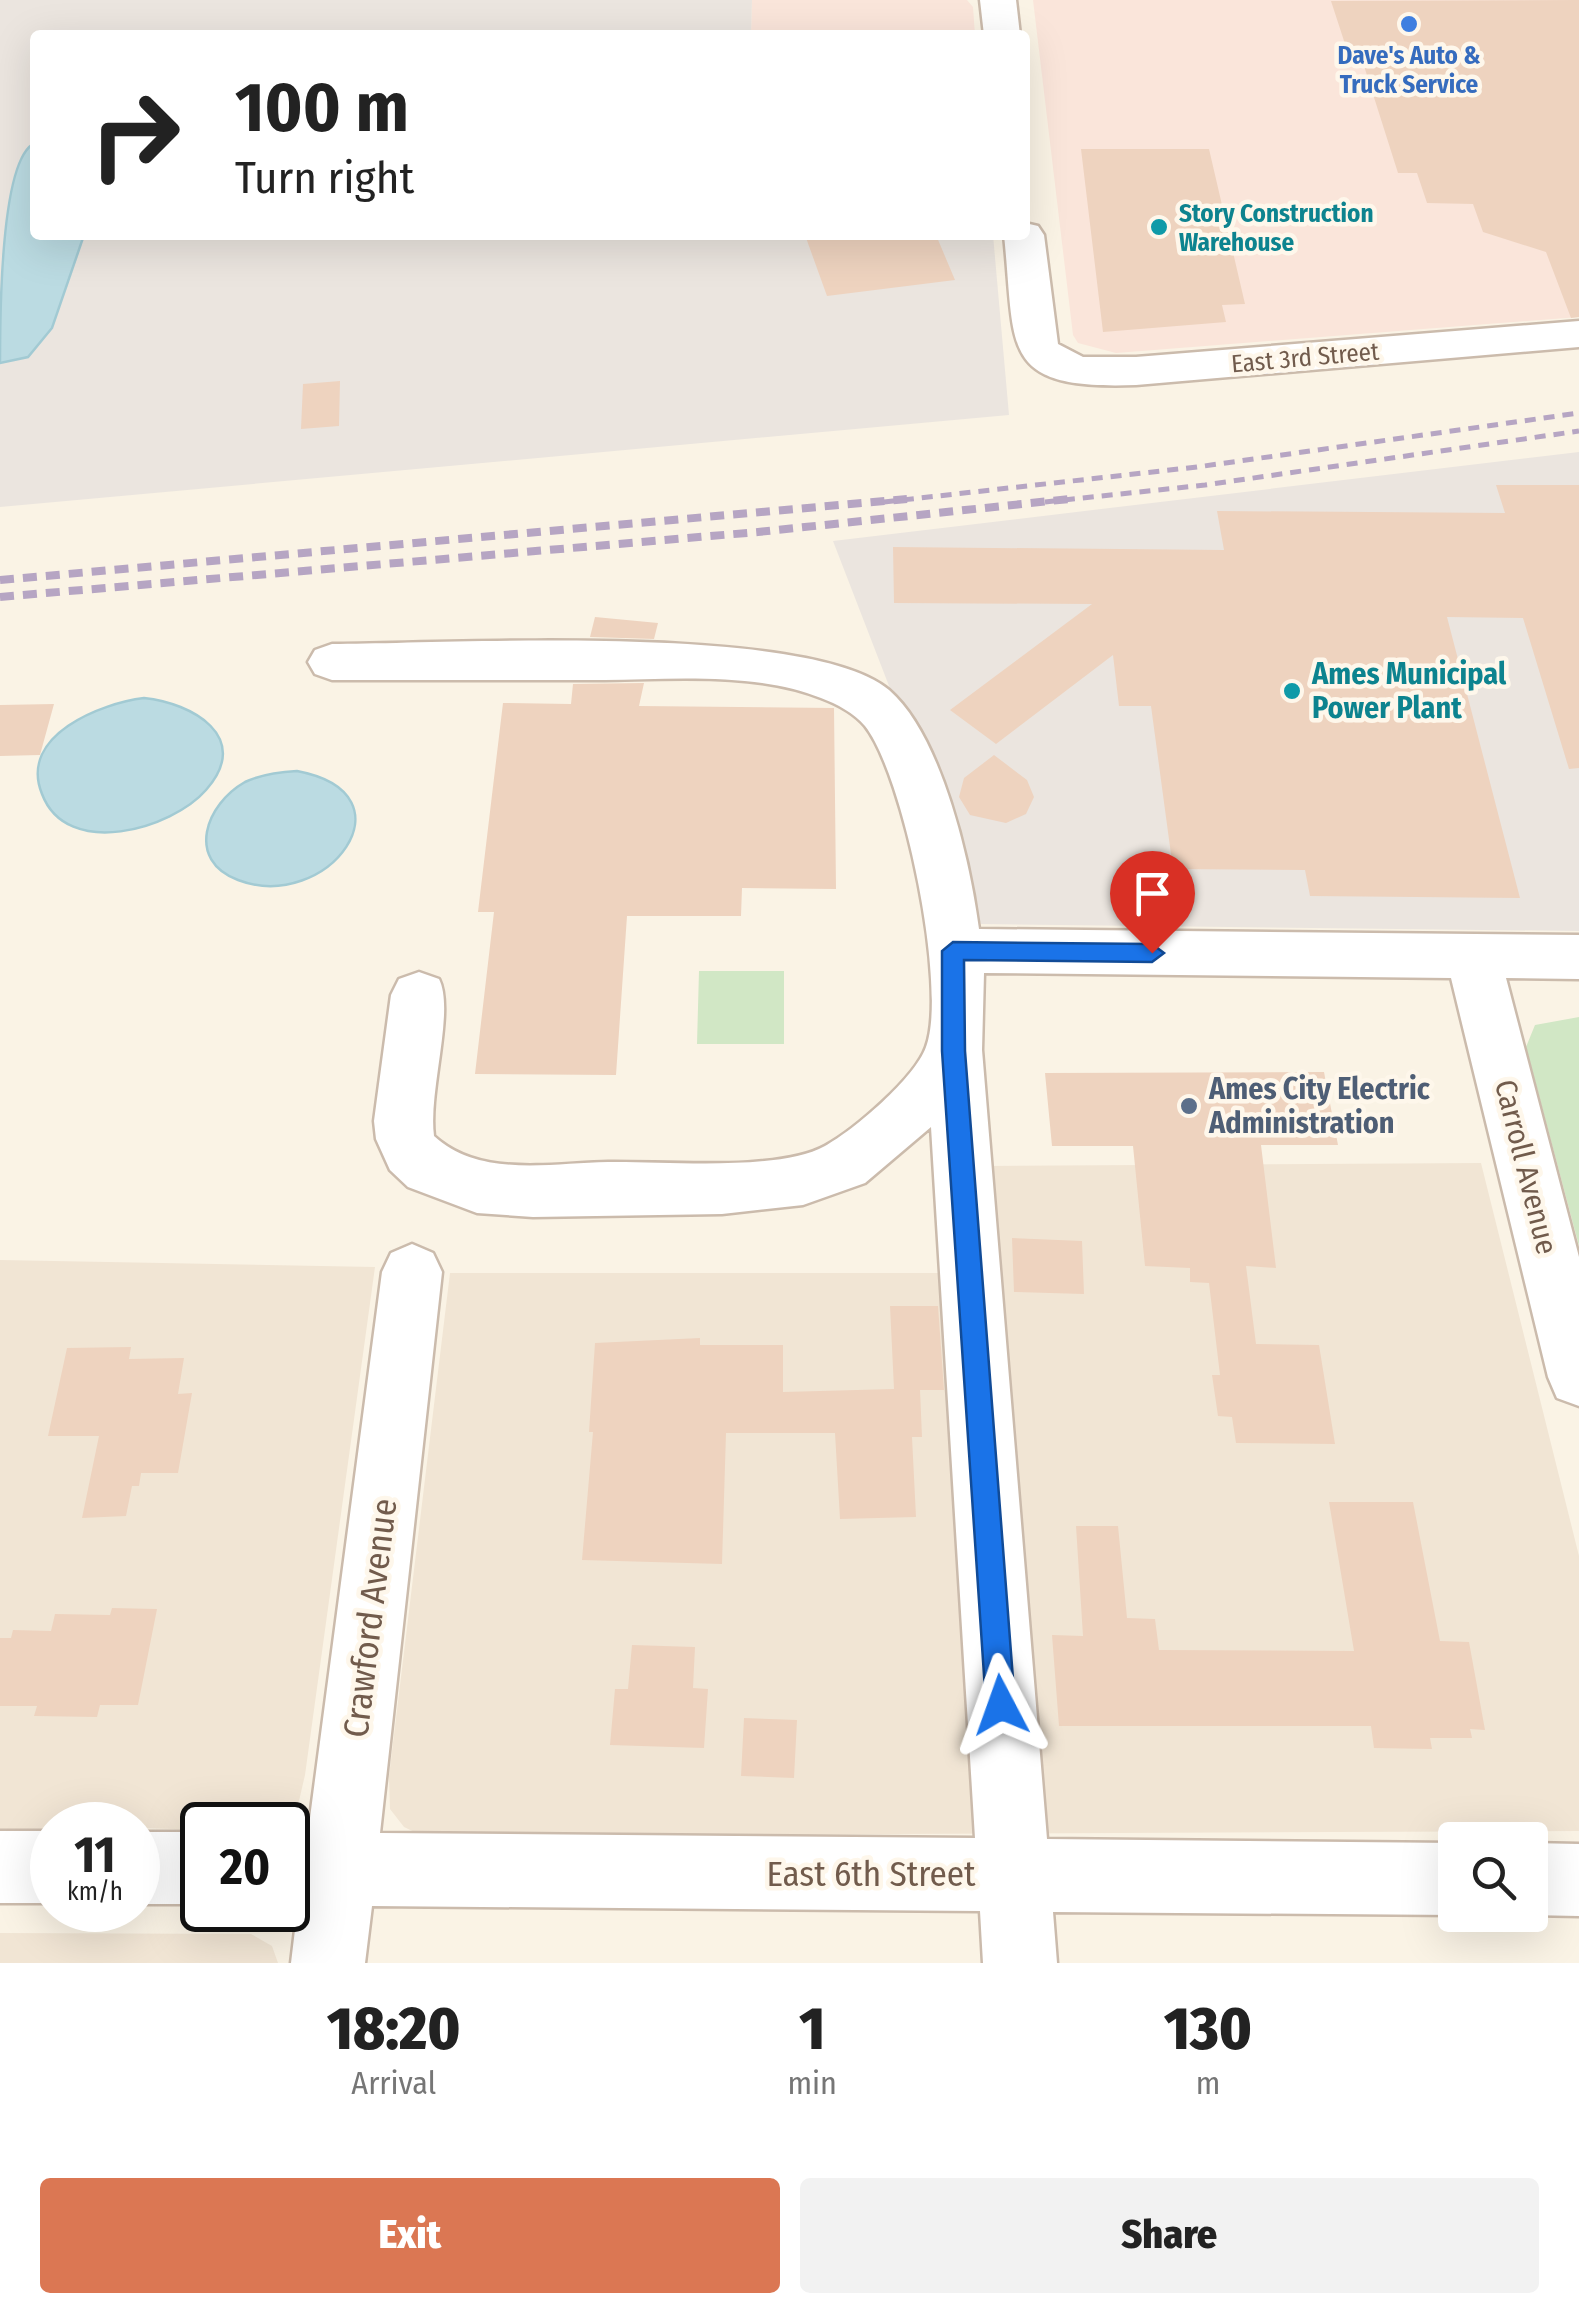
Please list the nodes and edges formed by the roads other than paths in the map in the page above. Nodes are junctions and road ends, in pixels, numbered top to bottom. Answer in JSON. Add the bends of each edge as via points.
{"nodes":[{"id":1,"x":998,"y":0,"type":"edge"},
{"id":2,"x":1001,"y":30,"type":"edge"},
{"id":3,"x":1025,"y":240,"type":"edge"},
{"id":4,"x":1579,"y":334,"type":"edge"},
{"id":5,"x":332,"y":662,"type":"dead end"},
{"id":6,"x":953,"y":951,"type":"junction"},
{"id":7,"x":1473,"y":956,"type":"junction"},
{"id":8,"x":1579,"y":957,"type":"edge"},
{"id":9,"x":419,"y":994,"type":"dead end"},
{"id":10,"x":954,"y":1051,"type":"junction"},
{"id":11,"x":412,"y":1272,"type":"dead end"},
{"id":12,"x":1579,"y":1377,"type":"edge"},
{"id":13,"x":0,"y":1866,"type":"edge"},
{"id":14,"x":30,"y":1867,"type":"edge"},
{"id":15,"x":314,"y":1869,"type":"edge"},
{"id":16,"x":1014,"y":1875,"type":"junction"},
{"id":17,"x":1438,"y":1879,"type":"edge"},
{"id":18,"x":1548,"y":1879,"type":"edge"},
{"id":19,"x":1579,"y":1880,"type":"edge"},
{"id":20,"x":328,"y":1963,"type":"edge"},
{"id":21,"x":1020,"y":1963,"type":"edge"}],
"edges":[{"from":1,"to":2,"type":"street"},
{"from":3,"to":4,"type":"street","name":"East 3rd Street","via":[[1037,349],[1067,370],[1136,372]]},
{"from":5,"to":6,"type":"street","via":[[712,663],[796,672],[866,698],[888,719],[905,754],[944,879]]},
{"from":6,"to":7,"type":"street"},
{"from":6,"to":10,"type":"street"},
{"from":7,"to":8,"type":"street"},
{"from":7,"to":12,"type":"street","name":"Carroll Avenue"},
{"from":9,"to":10,"type":"street","via":[[402,1117],[407,1147],[426,1169],[483,1186],[767,1186],[834,1171],[898,1127]]},
{"from":10,"to":16,"type":"street"},
{"from":11,"to":15,"type":"street","name":"Crawford Avenue"},
{"from":13,"to":14,"type":"street"},
{"from":15,"to":16,"type":"street","name":"East 6th Street"},
{"from":15,"to":20,"type":"street","name":"Crawford Avenue"},
{"from":16,"to":17,"type":"street","name":"East 6th Street"},
{"from":16,"to":21,"type":"street"},
{"from":18,"to":19,"type":"street"}]}
